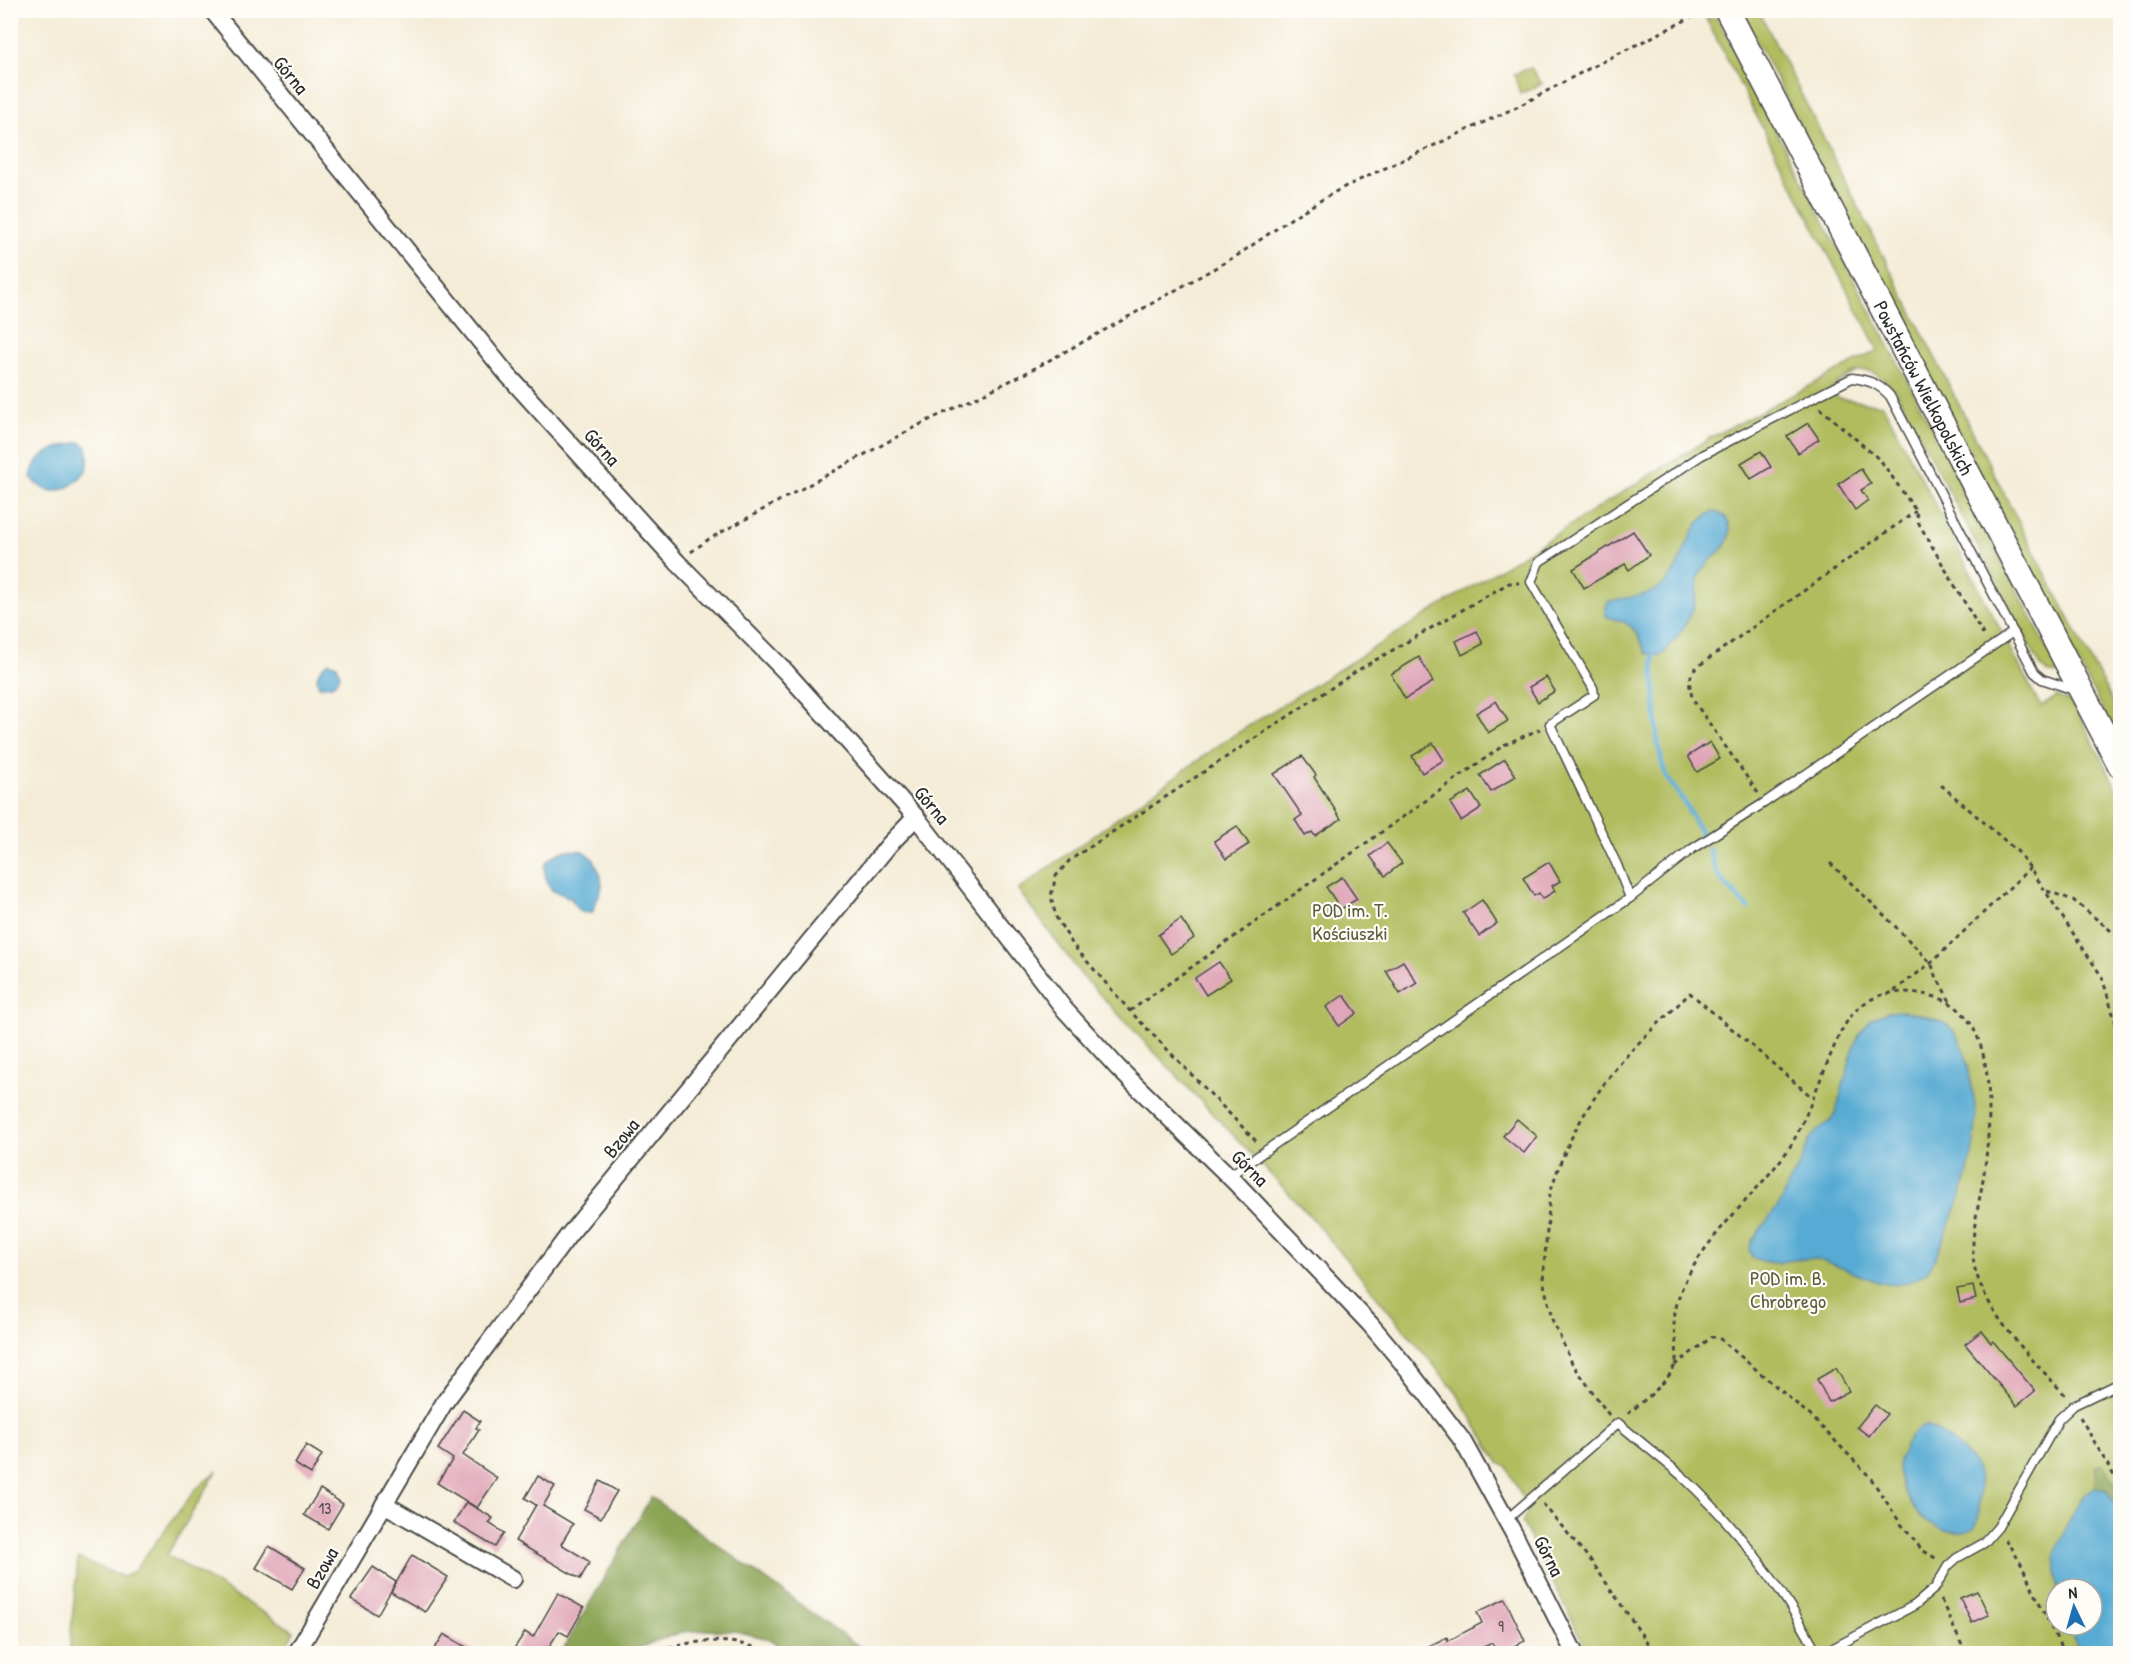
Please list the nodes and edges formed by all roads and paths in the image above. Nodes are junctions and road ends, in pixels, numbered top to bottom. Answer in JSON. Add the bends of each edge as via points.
{"nodes":[{"id":1,"x":212,"y":10,"type":"edge"},
{"id":2,"x":1706,"y":10,"type":"edge"},
{"id":3,"x":1727,"y":10,"type":"edge"},
{"id":4,"x":1809,"y":400,"type":"junction"},
{"id":5,"x":1916,"y":512,"type":"junction"},
{"id":6,"x":678,"y":563,"type":"junction"},
{"id":7,"x":1531,"y":582,"type":"junction"},
{"id":8,"x":2013,"y":632,"type":"junction"},
{"id":9,"x":1991,"y":648,"type":"junction"},
{"id":10,"x":2083,"y":693,"type":"junction"},
{"id":11,"x":1550,"y":724,"type":"junction"},
{"id":12,"x":2121,"y":765,"type":"edge"},
{"id":13,"x":1941,"y":785,"type":"dead end"},
{"id":14,"x":1764,"y":803,"type":"junction"},
{"id":15,"x":916,"y":817,"type":"junction"},
{"id":16,"x":1830,"y":863,"type":"dead end"},
{"id":17,"x":2030,"y":868,"type":"junction"},
{"id":18,"x":2047,"y":891,"type":"junction"},
{"id":19,"x":1630,"y":898,"type":"junction"},
{"id":20,"x":2121,"y":938,"type":"edge"},
{"id":21,"x":1931,"y":963,"type":"junction"},
{"id":22,"x":1893,"y":992,"type":"junction"},
{"id":23,"x":1951,"y":1003,"type":"junction"},
{"id":24,"x":1130,"y":1011,"type":"junction"},
{"id":25,"x":2121,"y":1037,"type":"edge"},
{"id":26,"x":1812,"y":1098,"type":"junction"},
{"id":27,"x":1266,"y":1150,"type":"junction"},
{"id":28,"x":1229,"y":1176,"type":"junction"},
{"id":29,"x":1675,"y":1365,"type":"junction"},
{"id":30,"x":2121,"y":1383,"type":"edge"},
{"id":31,"x":2074,"y":1405,"type":"junction"},
{"id":32,"x":1618,"y":1423,"type":"junction"},
{"id":33,"x":2121,"y":1486,"type":"edge"},
{"id":34,"x":1536,"y":1496,"type":"junction"},
{"id":35,"x":384,"y":1504,"type":"junction"},
{"id":36,"x":1506,"y":1520,"type":"junction"},
{"id":37,"x":1998,"y":1527,"type":"junction"},
{"id":38,"x":1948,"y":1566,"type":"junction"},
{"id":39,"x":513,"y":1579,"type":"dead end"},
{"id":40,"x":1935,"y":1588,"type":"junction"},
{"id":41,"x":296,"y":1653,"type":"edge"},
{"id":42,"x":651,"y":1653,"type":"edge"},
{"id":43,"x":772,"y":1653,"type":"edge"},
{"id":44,"x":1575,"y":1653,"type":"edge"},
{"id":45,"x":1655,"y":1653,"type":"edge"},
{"id":46,"x":1820,"y":1653,"type":"edge"},
{"id":47,"x":1966,"y":1653,"type":"edge"},
{"id":48,"x":2064,"y":1653,"type":"edge"}],
"edges":[{"from":1,"to":6,"type":"street","name":"Górna","via":[[506,373]]},
{"from":2,"to":6,"type":"path","via":[[1519,106],[1341,189],[1196,279],[1024,374],[917,426],[727,528]]},
{"from":3,"to":10,"type":"street","name":"Powstańców Wielkopolskich"},
{"from":4,"to":5,"type":"path","via":[[1881,461]]},
{"from":4,"to":7,"type":"lane","via":[[1702,455],[1663,480],[1539,562]]},
{"from":4,"to":8,"type":"lane","via":[[1852,378],[1871,381],[1890,396]]},
{"from":5,"to":9,"type":"path","via":[[1918,522]]},
{"from":5,"to":14,"type":"path","via":[[1689,675],[1693,699]]},
{"from":6,"to":15,"type":"street","name":"Górna","via":[[786,672]]},
{"from":7,"to":11,"type":"lane","via":[[1593,688],[1593,695]]},
{"from":7,"to":24,"type":"path","via":[[1509,583],[1360,669],[1070,860],[1056,876],[1051,896],[1056,917],[1072,945]]},
{"from":8,"to":9,"type":"lane"},
{"from":8,"to":10,"type":"lane","via":[[2034,672],[2042,679]]},
{"from":9,"to":14,"type":"lane"},
{"from":10,"to":12,"type":"street","name":"Powstańców Wielkopolskich"},
{"from":11,"to":19,"type":"lane"},
{"from":11,"to":24,"type":"path","via":[[1504,745]]},
{"from":13,"to":17,"type":"path","via":[[2018,852]]},
{"from":14,"to":19,"type":"lane","via":[[1692,849]]},
{"from":15,"to":28,"type":"street","name":"Górna","via":[[1065,1010],[1118,1068]]},
{"from":15,"to":35,"type":"street","name":"Bzowa","via":[[881,854],[568,1236],[444,1403]]},
{"from":16,"to":21,"type":"path"},
{"from":17,"to":18,"type":"path"},
{"from":17,"to":21,"type":"path"},
{"from":18,"to":20,"type":"path","via":[[2073,900]]},
{"from":18,"to":25,"type":"path","via":[[2102,977]]},
{"from":19,"to":27,"type":"lane"},
{"from":21,"to":22,"type":"path"},
{"from":21,"to":23,"type":"path"},
{"from":22,"to":23,"type":"path","via":[[1929,994]]},
{"from":22,"to":26,"type":"path","via":[[1869,1000],[1850,1016]]},
{"from":23,"to":31,"type":"path","via":[[1969,1020],[1979,1040],[1990,1108],[1973,1247],[1976,1272],[2012,1334]]},
{"from":24,"to":27,"type":"path"},
{"from":26,"to":29,"type":"path","via":[[1781,1160],[1689,1274],[1676,1305]]},
{"from":26,"to":32,"type":"path","via":[[1690,993],[1622,1061],[1593,1102],[1566,1149],[1552,1188],[1543,1280],[1551,1319],[1572,1363]]},
{"from":27,"to":28,"type":"lane"},
{"from":28,"to":36,"type":"street","name":"Górna","via":[[1407,1368],[1462,1440]]},
{"from":29,"to":32,"type":"path","via":[[1669,1376]]},
{"from":29,"to":38,"type":"path","via":[[1712,1337],[1718,1337],[1812,1417],[1870,1477],[1922,1550]]},
{"from":30,"to":31,"type":"lane"},
{"from":31,"to":33,"type":"path"},
{"from":31,"to":37,"type":"lane","via":[[2059,1419]]},
{"from":32,"to":34,"type":"lane"},
{"from":32,"to":46,"type":"lane","via":[[1681,1476],[1728,1523],[1767,1572]]},
{"from":34,"to":36,"type":"lane"},
{"from":34,"to":45,"type":"path","via":[[1592,1562]]},
{"from":35,"to":39,"type":"street"},
{"from":35,"to":41,"type":"street","name":"Bzowa"},
{"from":36,"to":44,"type":"street","name":"Górna"},
{"from":37,"to":38,"type":"lane","via":[[1984,1543]]},
{"from":37,"to":48,"type":"path","via":[[2019,1560]]},
{"from":38,"to":40,"type":"lane"},
{"from":40,"to":46,"type":"lane","via":[[1915,1605]]},
{"from":40,"to":47,"type":"path"},
{"from":42,"to":43,"type":"path","via":[[711,1640],[735,1642]]}]}
